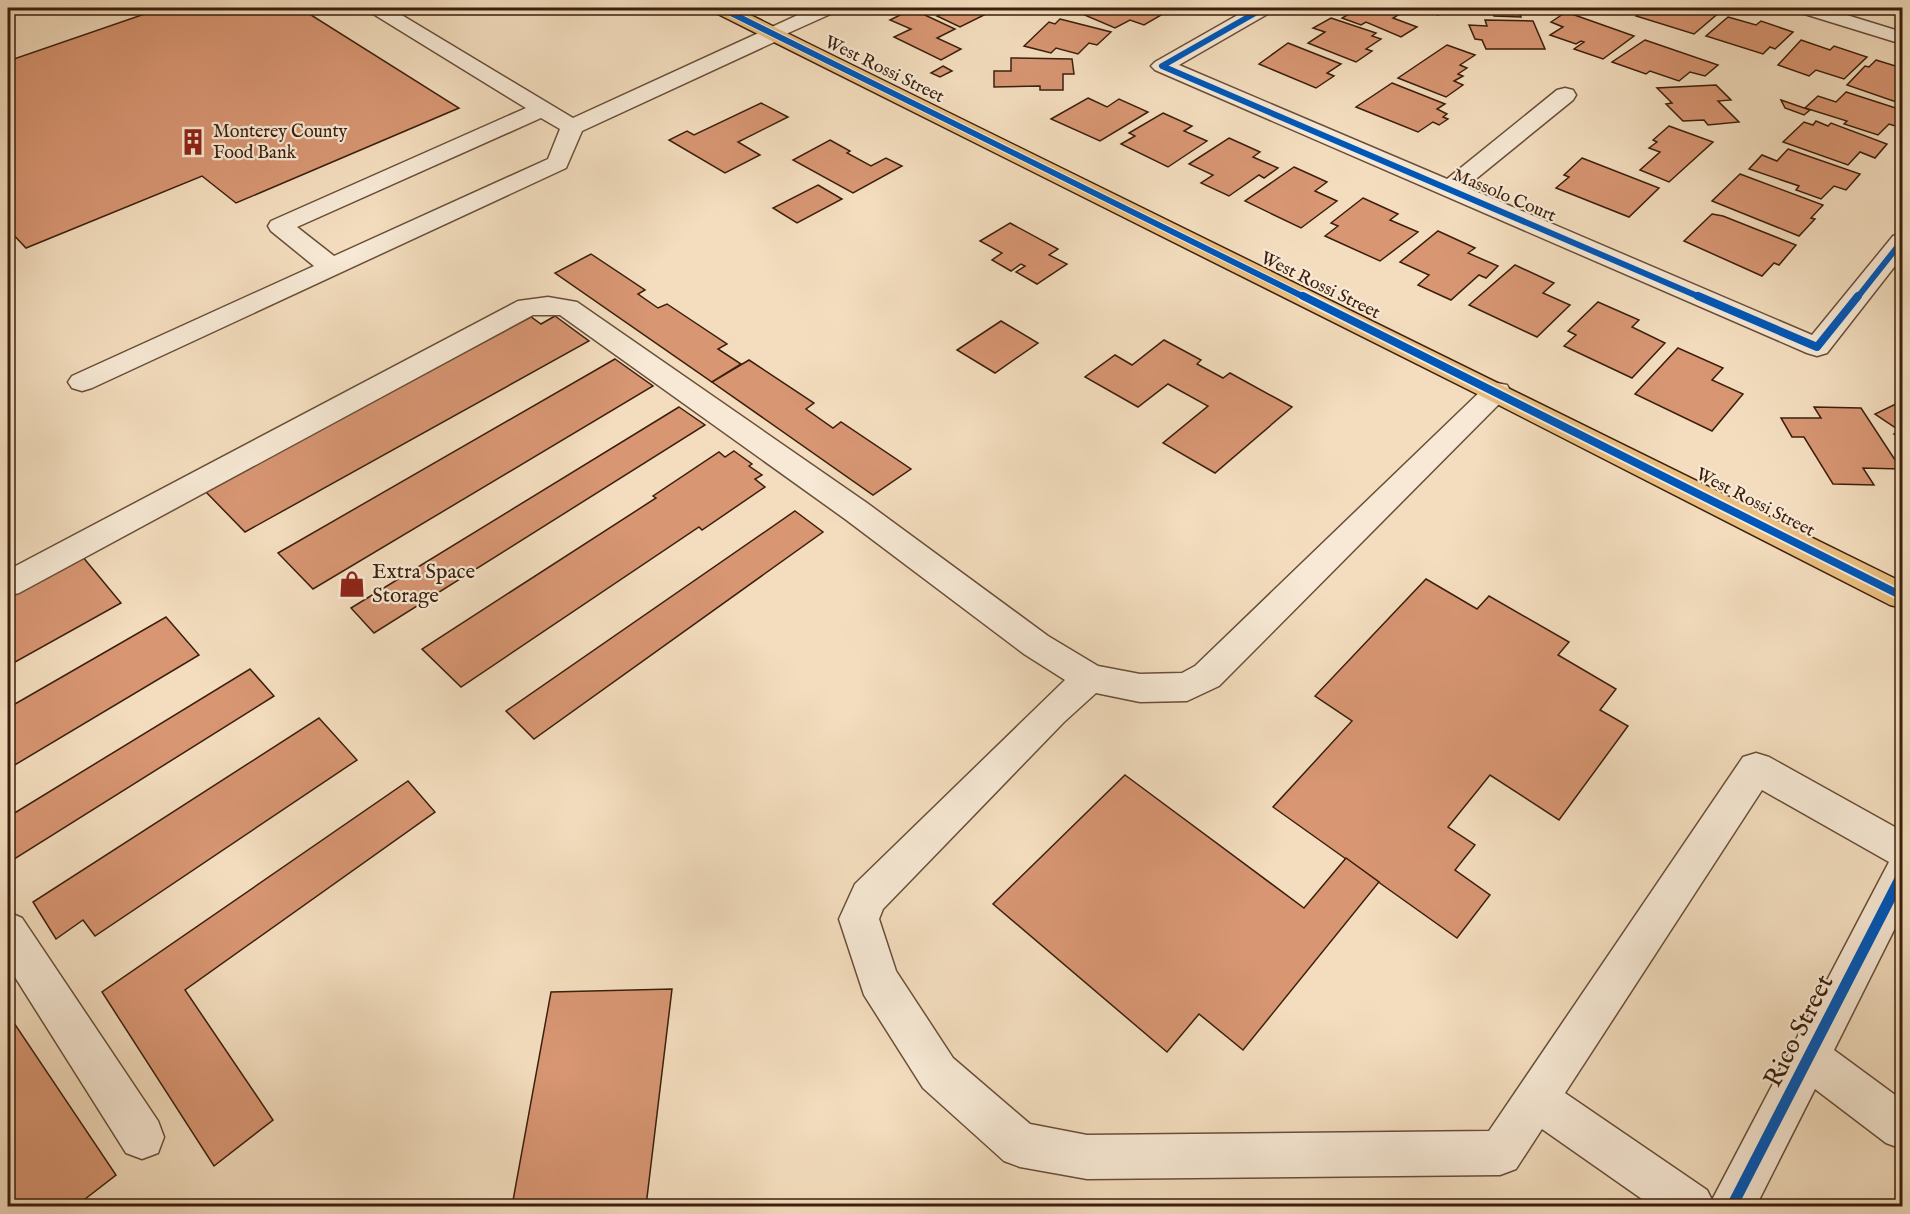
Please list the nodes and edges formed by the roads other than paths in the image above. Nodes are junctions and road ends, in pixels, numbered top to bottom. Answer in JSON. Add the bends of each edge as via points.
{"nodes":[{"id":1,"x":377,"y":8,"type":"edge"},
{"id":2,"x":721,"y":8,"type":"edge"},
{"id":3,"x":828,"y":8,"type":"edge"},
{"id":4,"x":1264,"y":8,"type":"edge"},
{"id":5,"x":1805,"y":8,"type":"edge"},
{"id":6,"x":1857,"y":15,"type":"edge"},
{"id":7,"x":774,"y":34,"type":"junction"},
{"id":8,"x":1902,"y":38,"type":"edge"},
{"id":9,"x":1565,"y":95,"type":"dead end"},
{"id":10,"x":543,"y":110,"type":"junction"},
{"id":11,"x":572,"y":127,"type":"junction"},
{"id":12,"x":1448,"y":190,"type":"junction"},
{"id":13,"x":1902,"y":241,"type":"edge"},
{"id":14,"x":331,"y":267,"type":"junction"},
{"id":15,"x":82,"y":382,"type":"dead end"},
{"id":16,"x":1497,"y":392,"type":"junction"},
{"id":17,"x":8,"y":584,"type":"edge"},
{"id":18,"x":1902,"y":596,"type":"edge"},
{"id":19,"x":1090,"y":678,"type":"junction"},
{"id":20,"x":1902,"y":850,"type":"edge"},
{"id":21,"x":1902,"y":875,"type":"edge"},
{"id":22,"x":8,"y":931,"type":"edge"},
{"id":23,"x":1809,"y":1058,"type":"junction"},
{"id":24,"x":1536,"y":1099,"type":"junction"},
{"id":25,"x":1902,"y":1126,"type":"edge"},
{"id":26,"x":142,"y":1137,"type":"dead end"},
{"id":27,"x":1691,"y":1206,"type":"edge"},
{"id":28,"x":1732,"y":1206,"type":"edge"}],
"edges":[{"from":1,"to":10,"type":"street"},
{"from":2,"to":7,"type":"main road","name":"West Rossi Street"},
{"from":3,"to":7,"type":"street"},
{"from":4,"to":12,"type":"street","name":"Massolo Court","via":[[1162,66]]},
{"from":5,"to":6,"type":"street"},
{"from":6,"to":8,"type":"street"},
{"from":7,"to":11,"type":"street"},
{"from":7,"to":16,"type":"main road","name":"West Rossi Street"},
{"from":9,"to":12,"type":"street"},
{"from":10,"to":11,"type":"street"},
{"from":10,"to":14,"type":"street","via":[[280,226]]},
{"from":11,"to":14,"type":"street","via":[[558,163]]},
{"from":12,"to":13,"type":"street","name":"Massolo Court","via":[[1817,347]]},
{"from":14,"to":15,"type":"street"},
{"from":16,"to":18,"type":"main road","name":"West Rossi Street"},
{"from":16,"to":19,"type":"street","via":[[1207,676],[1187,687],[1140,688]]},
{"from":17,"to":19,"type":"street","via":[[527,307],[548,305],[568,308],[856,511],[1036,645]]},
{"from":19,"to":24,"type":"street","via":[[869,897],[859,919],[879,981],[938,1073],[1020,1145],[1087,1157],[1500,1154]]},
{"from":20,"to":24,"type":"street","via":[[1756,768]]},
{"from":21,"to":23,"type":"street","name":"Rico Street"},
{"from":22,"to":26,"type":"street"},
{"from":23,"to":25,"type":"street"},
{"from":23,"to":28,"type":"street","name":"Rico Street"},
{"from":24,"to":27,"type":"street"}]}
